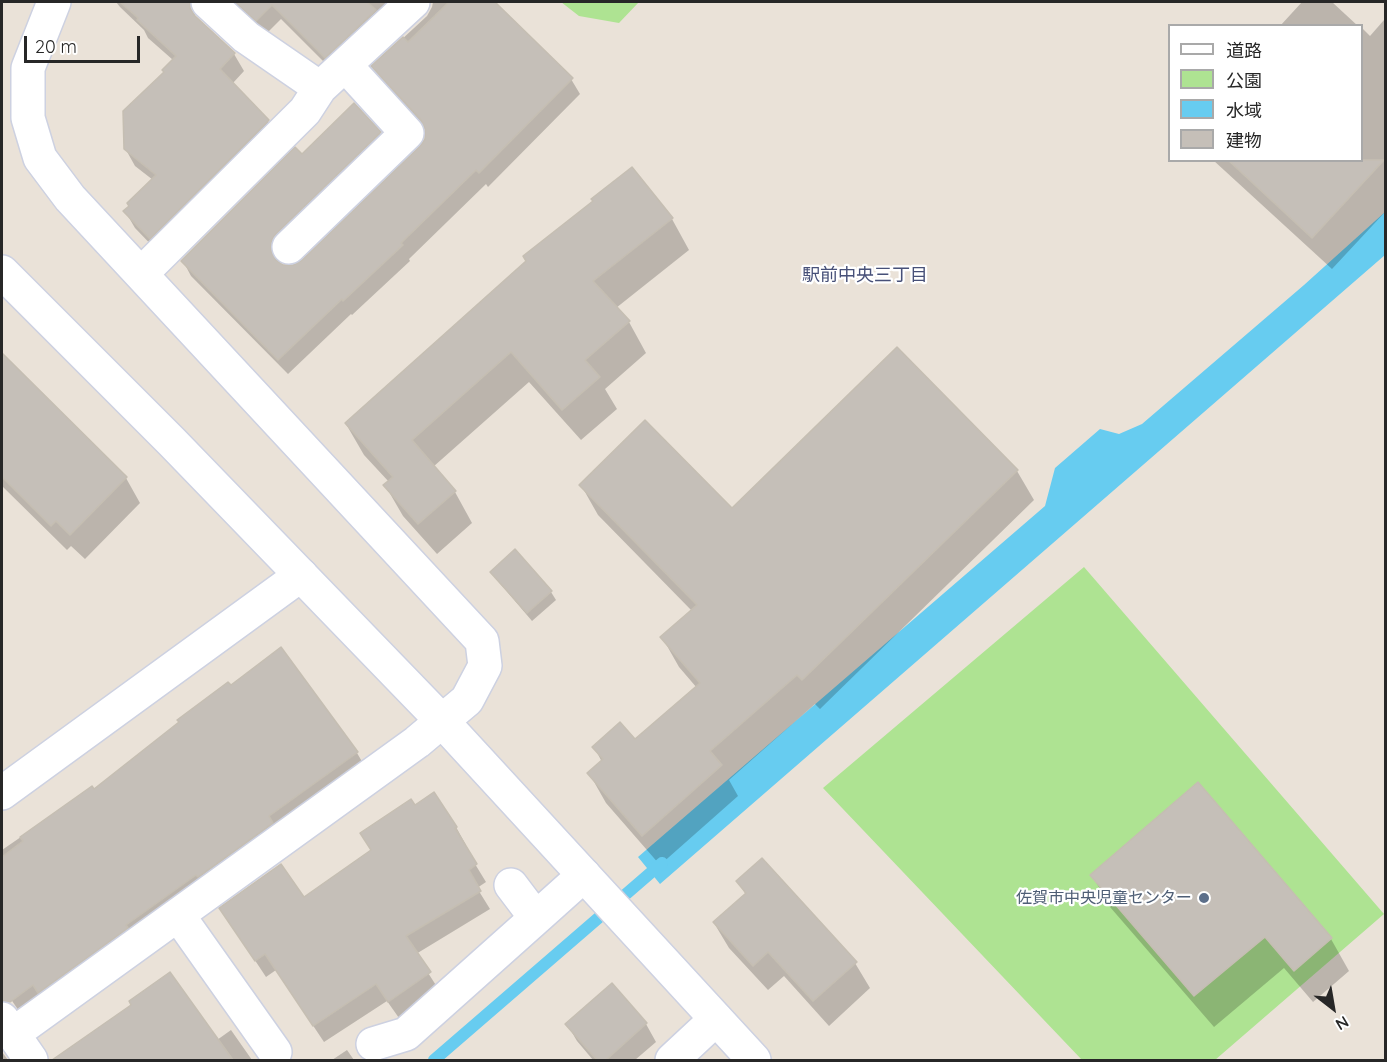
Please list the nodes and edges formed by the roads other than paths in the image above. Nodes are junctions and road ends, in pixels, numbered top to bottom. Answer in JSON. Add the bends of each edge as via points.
{"nodes":[{"id":1,"x":54,"y":2,"type":"edge"},
{"id":2,"x":208,"y":2,"type":"edge"},
{"id":3,"x":413,"y":2,"type":"edge"},
{"id":4,"x":345,"y":65,"type":"junction"},
{"id":5,"x":320,"y":88,"type":"junction"},
{"id":6,"x":289,"y":247,"type":"dead end"},
{"id":7,"x":2,"y":272,"type":"edge"},
{"id":8,"x":141,"y":274,"type":"junction"},
{"id":9,"x":300,"y":574,"type":"junction"},
{"id":10,"x":442,"y":721,"type":"junction"},
{"id":11,"x":2,"y":793,"type":"edge"},
{"id":12,"x":589,"y":881,"type":"junction"},
{"id":13,"x":511,"y":885,"type":"dead end"},
{"id":14,"x":178,"y":915,"type":"junction"},
{"id":15,"x":536,"y":918,"type":"junction"},
{"id":16,"x":716,"y":1019,"type":"junction"},
{"id":17,"x":15,"y":1038,"type":"edge"},
{"id":18,"x":373,"y":1044,"type":"dead end"},
{"id":19,"x":275,"y":1052,"type":"dead end"},
{"id":20,"x":672,"y":1060,"type":"edge"},
{"id":21,"x":754,"y":1060,"type":"edge"}],
"edges":[{"from":1,"to":8,"type":"street","via":[[28,68],[28,118],[40,158],[70,198]]},
{"from":2,"to":5,"type":"street","via":[[246,37]]},
{"from":3,"to":4,"type":"street"},
{"from":4,"to":5,"type":"street"},
{"from":4,"to":6,"type":"street","via":[[407,133]]},
{"from":5,"to":8,"type":"street","via":[[305,111]]},
{"from":7,"to":9,"type":"street"},
{"from":8,"to":10,"type":"street","via":[[482,641],[485,666],[467,700]]},
{"from":9,"to":10,"type":"street"},
{"from":9,"to":11,"type":"street"},
{"from":10,"to":12,"type":"street"},
{"from":10,"to":14,"type":"street"},
{"from":12,"to":15,"type":"street"},
{"from":12,"to":16,"type":"street"},
{"from":13,"to":15,"type":"street"},
{"from":14,"to":17,"type":"street"},
{"from":14,"to":19,"type":"street"},
{"from":15,"to":18,"type":"street","via":[[406,1034]]},
{"from":16,"to":20,"type":"street"},
{"from":16,"to":21,"type":"street"}]}
